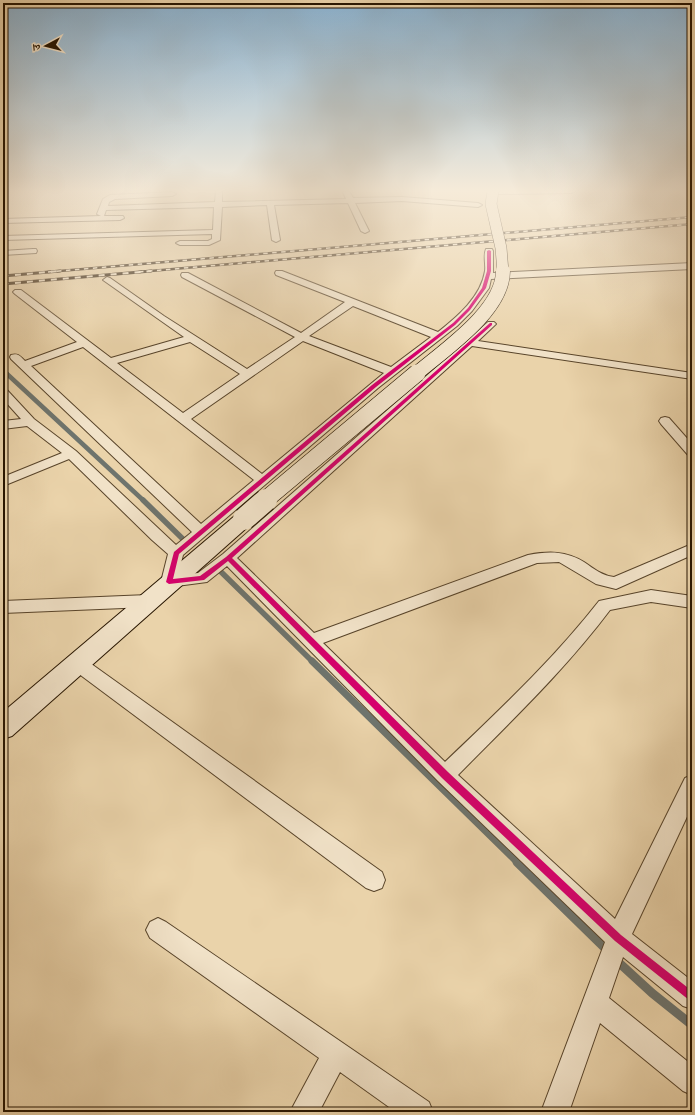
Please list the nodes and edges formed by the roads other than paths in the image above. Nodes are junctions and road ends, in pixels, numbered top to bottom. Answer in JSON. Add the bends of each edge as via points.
{"nodes":[{"id":1,"x":500,"y":243,"type":"edge"},
{"id":2,"x":488,"y":251,"type":"dead end"},
{"id":3,"x":32,"y":252,"type":"dead end"},
{"id":4,"x":3,"y":253,"type":"edge"},
{"id":5,"x":692,"y":266,"type":"edge"},
{"id":6,"x":279,"y":273,"type":"dead end"},
{"id":7,"x":185,"y":275,"type":"dead end"},
{"id":8,"x":487,"y":276,"type":"junction"},
{"id":9,"x":107,"y":280,"type":"dead end"},
{"id":10,"x":18,"y":292,"type":"dead end"},
{"id":11,"x":352,"y":302,"type":"junction"},
{"id":12,"x":491,"y":324,"type":"dead end"},
{"id":13,"x":302,"y":336,"type":"junction"},
{"id":14,"x":439,"y":336,"type":"junction"},
{"id":15,"x":192,"y":338,"type":"junction"},
{"id":16,"x":84,"y":343,"type":"junction"},
{"id":17,"x":470,"y":343,"type":"junction"},
{"id":18,"x":109,"y":362,"type":"junction"},
{"id":19,"x":394,"y":372,"type":"junction"},
{"id":20,"x":247,"y":374,"type":"junction"},
{"id":21,"x":692,"y":376,"type":"edge"},
{"id":22,"x":3,"y":392,"type":"edge"},
{"id":23,"x":183,"y":419,"type":"junction"},
{"id":24,"x":666,"y":421,"type":"dead end"},
{"id":25,"x":30,"y":422,"type":"junction"},
{"id":26,"x":3,"y":425,"type":"edge"},
{"id":27,"x":692,"y":452,"type":"edge"},
{"id":28,"x":71,"y":454,"type":"junction"},
{"id":29,"x":262,"y":480,"type":"junction"},
{"id":30,"x":3,"y":482,"type":"edge"},
{"id":31,"x":197,"y":535,"type":"junction"},
{"id":32,"x":692,"y":549,"type":"edge"},
{"id":33,"x":179,"y":551,"type":"junction"},
{"id":34,"x":225,"y":560,"type":"junction"},
{"id":35,"x":169,"y":582,"type":"junction"},
{"id":36,"x":148,"y":600,"type":"junction"},
{"id":37,"x":692,"y":602,"type":"edge"},
{"id":38,"x":3,"y":607,"type":"edge"},
{"id":39,"x":310,"y":641,"type":"junction"},
{"id":40,"x":77,"y":663,"type":"junction"},
{"id":41,"x":3,"y":728,"type":"edge"},
{"id":42,"x":445,"y":775,"type":"junction"},
{"id":43,"x":692,"y":784,"type":"edge"},
{"id":44,"x":374,"y":880,"type":"dead end"},
{"id":45,"x":158,"y":930,"type":"dead end"},
{"id":46,"x":617,"y":942,"type":"junction"},
{"id":47,"x":692,"y":997,"type":"edge"},
{"id":48,"x":594,"y":1002,"type":"junction"},
{"id":49,"x":336,"y":1053,"type":"junction"},
{"id":50,"x":692,"y":1082,"type":"edge"},
{"id":51,"x":304,"y":1112,"type":"edge"},
{"id":52,"x":419,"y":1112,"type":"edge"},
{"id":53,"x":555,"y":1112,"type":"edge"}],
"edges":[{"from":1,"to":35,"type":"street","bridge":true,"via":[[503,275],[496,295],[473,325]]},
{"from":2,"to":8,"type":"street"},
{"from":3,"to":4,"type":"street"},
{"from":5,"to":8,"type":"street"},
{"from":6,"to":11,"type":"street"},
{"from":7,"to":13,"type":"street"},
{"from":8,"to":14,"type":"street","via":[[484,288],[469,309]]},
{"from":9,"to":15,"type":"street"},
{"from":10,"to":16,"type":"street"},
{"from":11,"to":13,"type":"street"},
{"from":11,"to":14,"type":"street"},
{"from":12,"to":17,"type":"street"},
{"from":13,"to":19,"type":"street"},
{"from":13,"to":20,"type":"street"},
{"from":14,"to":19,"type":"street"},
{"from":15,"to":18,"type":"street"},
{"from":15,"to":20,"type":"street"},
{"from":16,"to":18,"type":"street"},
{"from":16,"to":31,"type":"street","via":[[19,361]]},
{"from":17,"to":21,"type":"street"},
{"from":17,"to":34,"type":"street"},
{"from":18,"to":23,"type":"street"},
{"from":19,"to":29,"type":"street"},
{"from":20,"to":23,"type":"street"},
{"from":22,"to":25,"type":"street"},
{"from":23,"to":29,"type":"street"},
{"from":24,"to":27,"type":"street"},
{"from":25,"to":26,"type":"street"},
{"from":25,"to":28,"type":"street"},
{"from":28,"to":30,"type":"street"},
{"from":28,"to":33,"type":"street","via":[[152,531]]},
{"from":29,"to":31,"type":"street"},
{"from":31,"to":33,"type":"street"},
{"from":32,"to":39,"type":"street","via":[[616,583],[600,580],[566,559],[547,557],[528,560]]},
{"from":33,"to":35,"type":"street"},
{"from":34,"to":35,"type":"street","via":[[202,578]]},
{"from":34,"to":39,"type":"street"},
{"from":35,"to":36,"type":"street"},
{"from":36,"to":38,"type":"street"},
{"from":36,"to":40,"type":"street"},
{"from":37,"to":42,"type":"street","via":[[651,596],[605,605],[584,634],[543,678]]},
{"from":39,"to":42,"type":"street"},
{"from":40,"to":41,"type":"street"},
{"from":40,"to":44,"type":"street"},
{"from":42,"to":46,"type":"street"},
{"from":43,"to":46,"type":"street"},
{"from":45,"to":49,"type":"street"},
{"from":46,"to":47,"type":"street"},
{"from":46,"to":48,"type":"street"},
{"from":48,"to":50,"type":"street"},
{"from":48,"to":53,"type":"street"},
{"from":49,"to":51,"type":"street"},
{"from":49,"to":52,"type":"street"}]}
